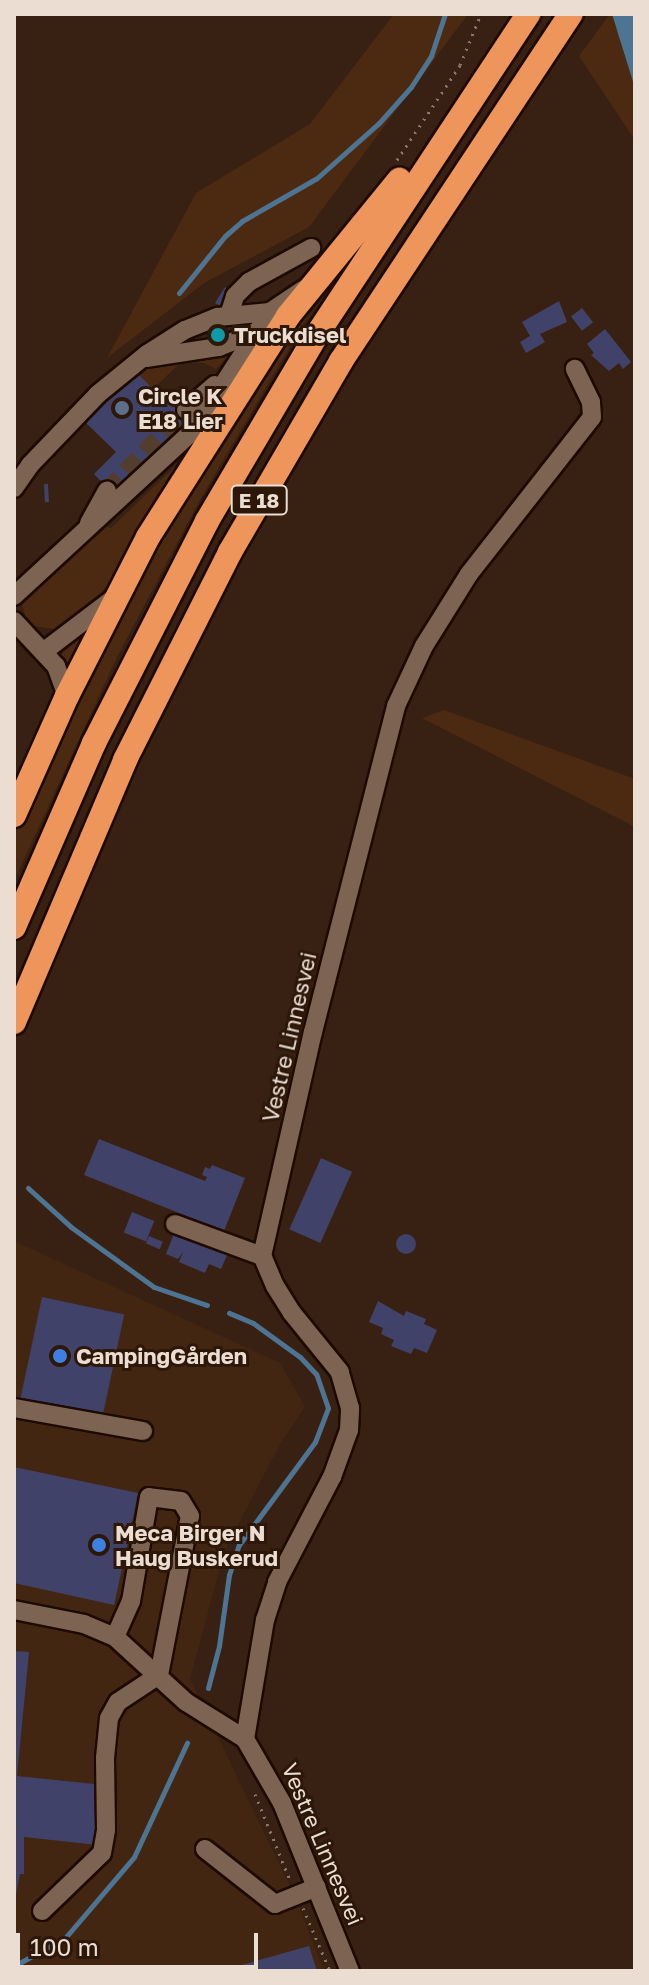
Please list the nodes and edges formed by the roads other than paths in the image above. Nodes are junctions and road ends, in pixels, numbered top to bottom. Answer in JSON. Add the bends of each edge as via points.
{"nodes":[{"id":1,"x":528,"y":14,"type":"edge"},
{"id":2,"x":571,"y":14,"type":"edge"},
{"id":3,"x":447,"y":135,"type":"junction"},
{"id":4,"x":311,"y":248,"type":"dead end"},
{"id":5,"x":309,"y":286,"type":"junction"},
{"id":6,"x":270,"y":312,"type":"junction"},
{"id":7,"x":229,"y":315,"type":"junction"},
{"id":8,"x":256,"y":332,"type":"junction"},
{"id":9,"x":140,"y":359,"type":"junction"},
{"id":10,"x":575,"y":369,"type":"dead end"},
{"id":11,"x":226,"y":375,"type":"junction"},
{"id":12,"x":186,"y":410,"type":"tunnel mouth"},
{"id":13,"x":14,"y":488,"type":"edge"},
{"id":14,"x":107,"y":491,"type":"tunnel mouth"},
{"id":15,"x":81,"y":538,"type":"junction"},
{"id":16,"x":14,"y":596,"type":"edge"},
{"id":17,"x":116,"y":596,"type":"junction"},
{"id":18,"x":14,"y":623,"type":"edge"},
{"id":19,"x":43,"y":652,"type":"junction"},
{"id":20,"x":67,"y":696,"type":"junction"},
{"id":21,"x":14,"y":815,"type":"edge"},
{"id":22,"x":14,"y":927,"type":"edge"},
{"id":23,"x":14,"y":1022,"type":"edge"},
{"id":24,"x":175,"y":1224,"type":"dead end"},
{"id":25,"x":262,"y":1256,"type":"junction"},
{"id":26,"x":14,"y":1408,"type":"edge"},
{"id":27,"x":143,"y":1431,"type":"dead end"},
{"id":28,"x":14,"y":1610,"type":"edge"},
{"id":29,"x":115,"y":1637,"type":"junction"},
{"id":30,"x":159,"y":1675,"type":"junction"},
{"id":31,"x":245,"y":1739,"type":"junction"},
{"id":32,"x":205,"y":1849,"type":"dead end"},
{"id":33,"x":317,"y":1887,"type":"junction"},
{"id":34,"x":42,"y":1911,"type":"dead end"},
{"id":35,"x":350,"y":1971,"type":"edge"}],
"edges":[{"from":1,"to":3,"type":"highway","number":"E 18"},
{"from":2,"to":23,"type":"highway","number":"E 18","via":[[349,349],[230,552],[101,811]]},
{"from":3,"to":5,"type":"highway","number":"E 18","via":[[400,178]]},
{"from":3,"to":22,"type":"highway","number":"E 18","via":[[316,336],[207,521],[94,743]]},
{"from":4,"to":7,"type":"street","via":[[249,282],[235,296]]},
{"from":5,"to":6,"type":"street"},
{"from":5,"to":17,"type":"highway","number":"E 18","via":[[198,456]]},
{"from":6,"to":7,"type":"street"},
{"from":6,"to":8,"type":"street"},
{"from":7,"to":9,"type":"street","via":[[185,330]]},
{"from":8,"to":9,"type":"street","via":[[219,347]]},
{"from":8,"to":11,"type":"street"},
{"from":9,"to":13,"type":"street","via":[[98,394]]},
{"from":10,"to":25,"type":"street","name":"Vestre Linnesvei","via":[[591,402],[592,417],[469,574],[424,646],[396,706]]},
{"from":11,"to":12,"type":"street"},
{"from":11,"to":15,"type":"street","via":[[193,431]]},
{"from":14,"to":15,"type":"street"},
{"from":15,"to":16,"type":"street"},
{"from":17,"to":19,"type":"street"},
{"from":17,"to":20,"type":"highway","number":"E 18"},
{"from":18,"to":19,"type":"street"},
{"from":19,"to":20,"type":"street","via":[[61,674]]},
{"from":20,"to":21,"type":"highway","number":"E 18"},
{"from":24,"to":25,"type":"street"},
{"from":25,"to":31,"type":"street","via":[[292,1313],[340,1372],[350,1420],[338,1463],[277,1582],[265,1620]]},
{"from":26,"to":27,"type":"street"},
{"from":28,"to":29,"type":"street","name":"Vestre Linnesvei","via":[[84,1624]]},
{"from":29,"to":30,"type":"street","name":"Vestre Linnesvei"},
{"from":29,"to":30,"type":"street","via":[[131,1601],[149,1497],[181,1501],[190,1516]]},
{"from":30,"to":31,"type":"street","name":"Vestre Linnesvei","via":[[186,1702]]},
{"from":30,"to":34,"type":"street","via":[[118,1702],[109,1718],[102,1853]]},
{"from":31,"to":33,"type":"street","name":"Vestre Linnesvei","via":[[270,1776]]},
{"from":32,"to":33,"type":"street","via":[[275,1904]]},
{"from":33,"to":35,"type":"street","name":"Vestre Linnesvei"}]}
